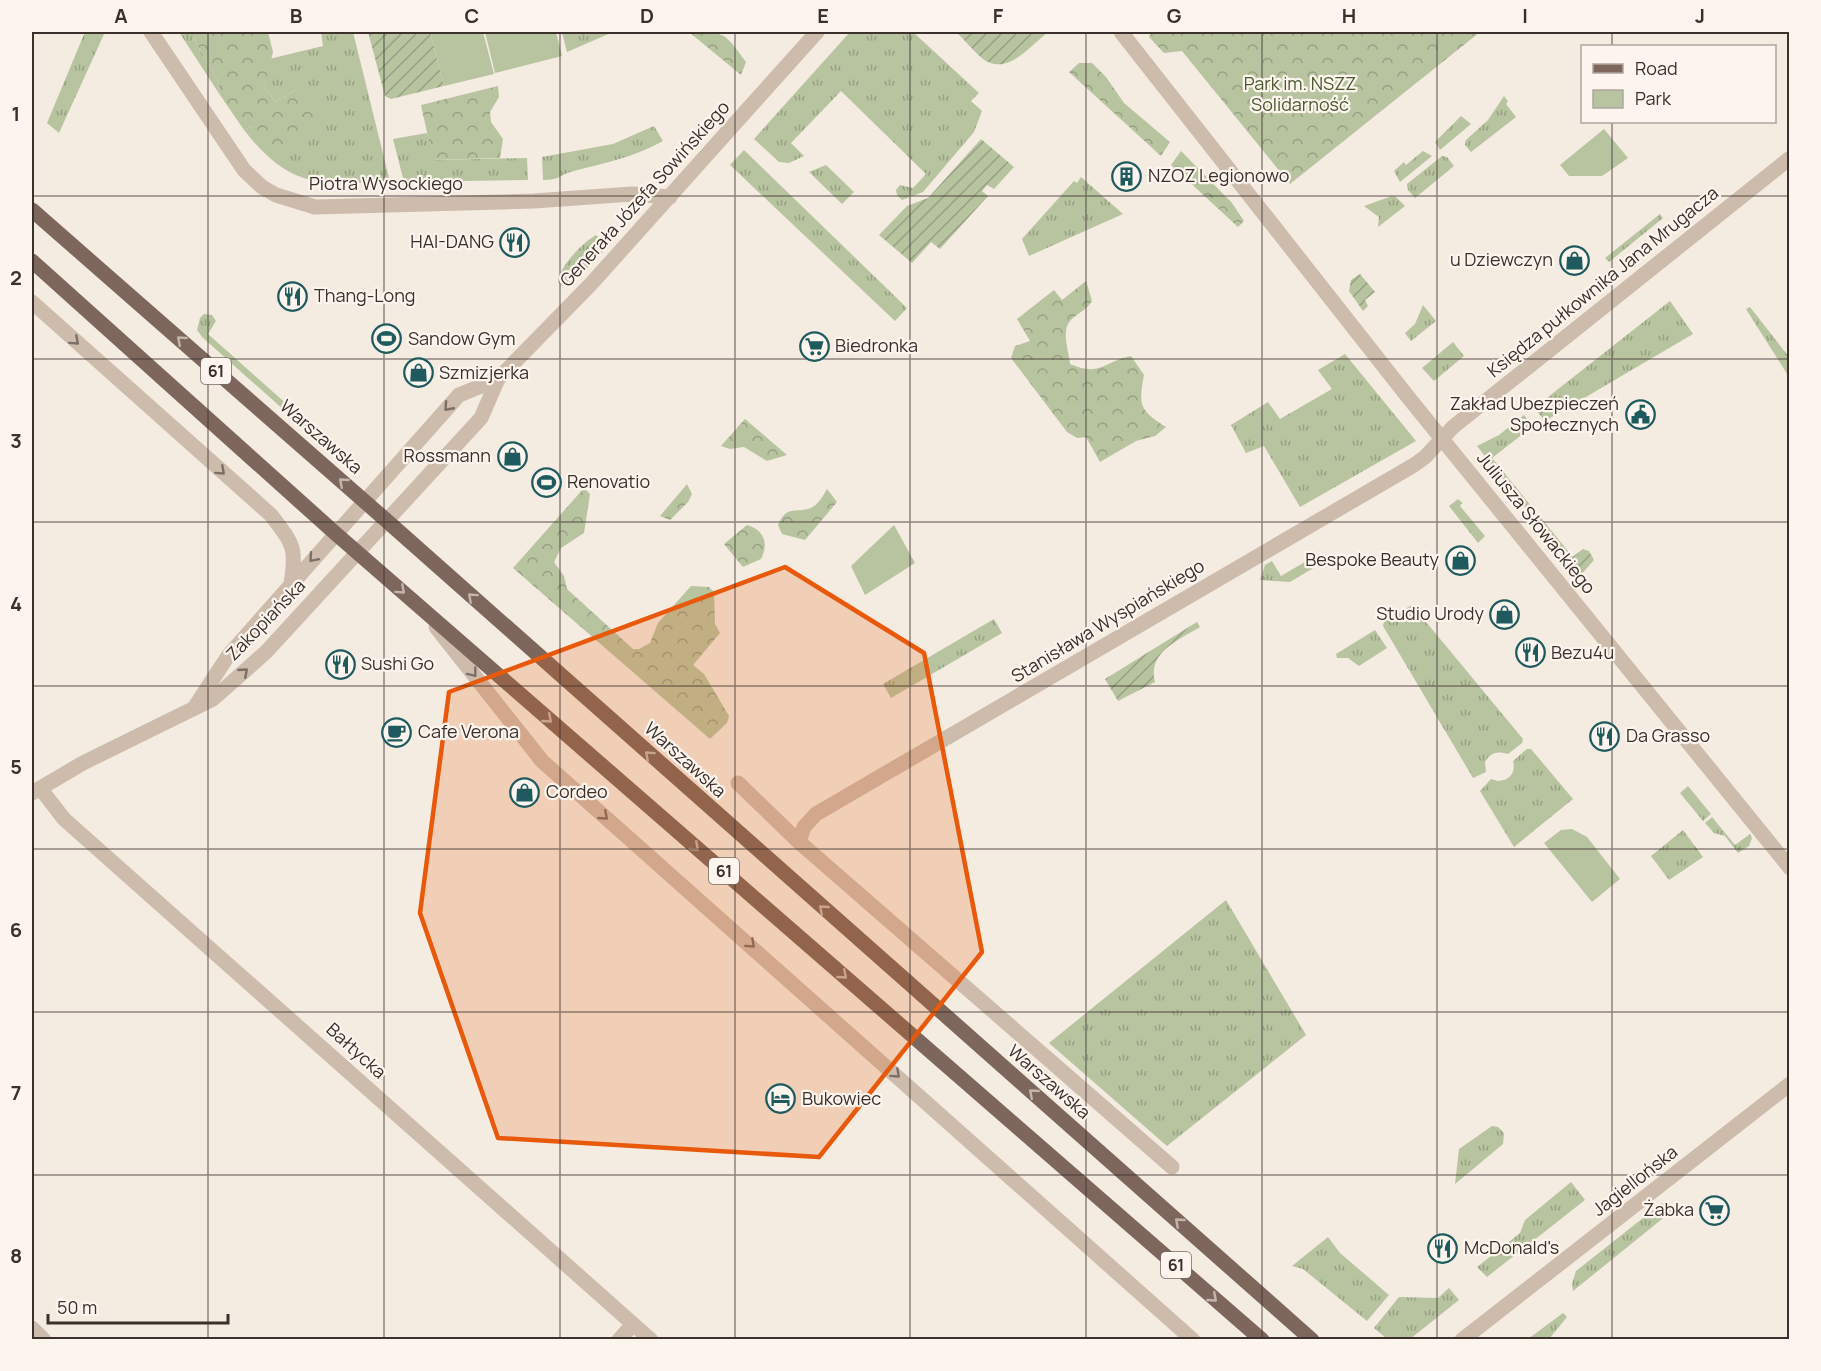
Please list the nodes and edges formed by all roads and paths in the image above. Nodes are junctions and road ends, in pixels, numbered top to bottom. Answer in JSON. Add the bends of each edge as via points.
{"nodes":[{"id":1,"x":151,"y":32,"type":"edge"},
{"id":2,"x":817,"y":32,"type":"edge"},
{"id":3,"x":1121,"y":32,"type":"edge"},
{"id":4,"x":1790,"y":158,"type":"edge"},
{"id":5,"x":670,"y":197,"type":"junction"},
{"id":6,"x":32,"y":210,"type":"edge"},
{"id":7,"x":32,"y":261,"type":"edge"},
{"id":8,"x":32,"y":302,"type":"edge"},
{"id":9,"x":498,"y":379,"type":"junction"},
{"id":10,"x":1442,"y":438,"type":"junction"},
{"id":11,"x":364,"y":500,"type":"junction"},
{"id":12,"x":387,"y":521,"type":"junction"},
{"id":13,"x":335,"y":533,"type":"junction"},
{"id":14,"x":357,"y":552,"type":"junction"},
{"id":15,"x":291,"y":584,"type":"junction"},
{"id":16,"x":423,"y":610,"type":"junction"},
{"id":17,"x":196,"y":705,"type":"junction"},
{"id":18,"x":738,"y":783,"type":"dead end"},
{"id":19,"x":36,"y":790,"type":"edge"},
{"id":20,"x":799,"y":842,"type":"junction"},
{"id":21,"x":1790,"y":868,"type":"edge"},
{"id":22,"x":1790,"y":1084,"type":"edge"},
{"id":23,"x":1172,"y":1167,"type":"dead end"},
{"id":24,"x":1504,"y":1308,"type":"junction"},
{"id":25,"x":633,"y":1324,"type":"junction"},
{"id":26,"x":32,"y":1328,"type":"edge"},
{"id":27,"x":44,"y":1340,"type":"edge"},
{"id":28,"x":619,"y":1340,"type":"edge"},
{"id":29,"x":651,"y":1340,"type":"edge"},
{"id":30,"x":1193,"y":1340,"type":"edge"},
{"id":31,"x":1262,"y":1340,"type":"edge"},
{"id":32,"x":1312,"y":1340,"type":"edge"},
{"id":33,"x":1462,"y":1340,"type":"edge"},
{"id":34,"x":1478,"y":1340,"type":"edge"}],
"edges":[{"from":1,"to":5,"type":"street","name":"Piotra Wysockiego","via":[[243,170],[262,187],[299,204],[337,208],[632,194]]},
{"from":2,"to":5,"type":"street","name":"Generała Józefa Sowińskiego"},
{"from":3,"to":10,"type":"street","name":"Juliusza Słowackiego"},
{"from":4,"to":10,"type":"street","name":"Księdza pułkownika Jana Mrugacza"},
{"from":5,"to":9,"type":"street","name":"Generała Józefa Sowińskiego"},
{"from":11,"to":6,"type":"main road","name":"Warszawska","number":"61","one_way":true},
{"from":7,"to":13,"type":"main road","number":"61"},
{"from":8,"to":15,"type":"street","one_way":true,"via":[[271,515],[289,539],[295,556]]},
{"from":9,"to":11,"type":"street","name":"Generała Józefa Sowińskiego","one_way":true,"via":[[459,394]]},
{"from":9,"to":12,"type":"street","name":"Generała Józefa Sowińskiego","via":[[481,418]]},
{"from":10,"to":20,"type":"street","name":"Stanisława Wyspiańskiego","via":[[1414,465],[816,814],[804,827]]},
{"from":10,"to":21,"type":"street","name":"Juliusza Słowackiego"},
{"from":11,"to":12,"type":"main road","name":"Warszawska","number":"61"},
{"from":11,"to":13,"type":"street","name":"Generała Józefa Sowińskiego"},
{"from":12,"to":14,"type":"street","name":"Generała Józefa Sowińskiego"},
{"from":32,"to":12,"type":"main road","name":"Warszawska","number":"61","one_way":true},
{"from":13,"to":14,"type":"main road","number":"61"},
{"from":13,"to":15,"type":"street","name":"Zakopiańska","one_way":true},
{"from":14,"to":16,"type":"main road","number":"61","one_way":true},
{"from":17,"to":14,"type":"street","name":"Zakopiańska","one_way":true,"via":[[213,699],[266,652]]},
{"from":15,"to":17,"type":"street","name":"Zakopiańska","via":[[228,656]]},
{"from":16,"to":30,"type":"street","one_way":true,"via":[[542,761]]},
{"from":16,"to":31,"type":"main road","number":"61","one_way":true},
{"from":17,"to":19,"type":"street","name":"Zakopiańska"},
{"from":18,"to":20,"type":"street"},
{"from":19,"to":25,"type":"street","name":"Bałtycka"},
{"from":20,"to":23,"type":"street"},
{"from":22,"to":24,"type":"street","name":"Jagiellońska"},
{"from":24,"to":33,"type":"street","name":"Jagiellońska"},
{"from":24,"to":34,"type":"street","name":"Jagiellońska"},
{"from":25,"to":28,"type":"street"},
{"from":25,"to":29,"type":"street","name":"Bałtycka"},
{"from":26,"to":27,"type":"street"}]}
